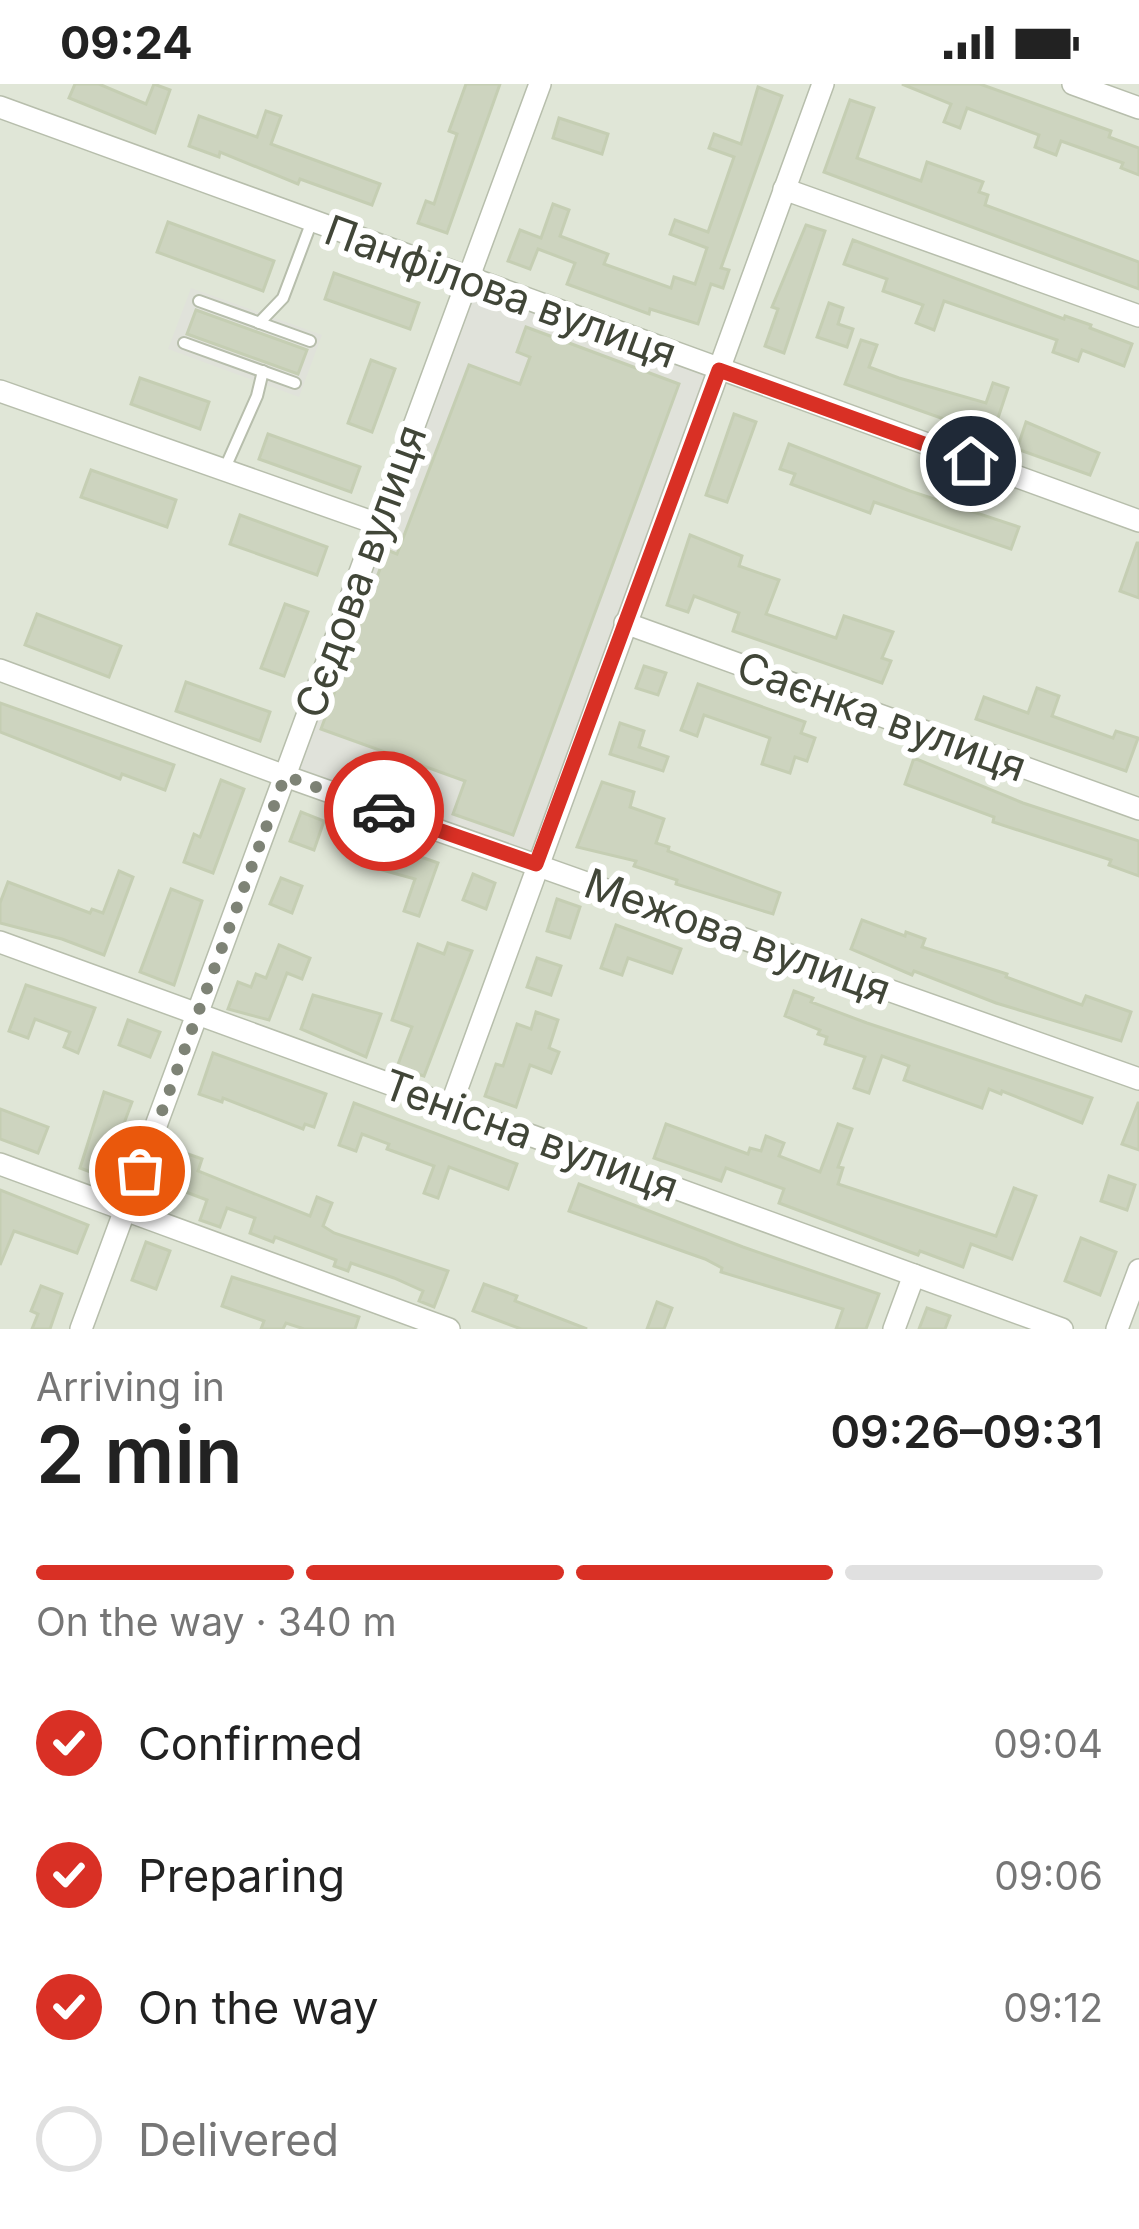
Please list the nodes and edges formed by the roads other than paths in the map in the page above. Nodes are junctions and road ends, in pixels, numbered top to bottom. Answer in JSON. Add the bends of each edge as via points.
{"nodes":[{"id":1,"x":540,"y":84,"type":"edge"},
{"id":2,"x":823,"y":84,"type":"edge"},
{"id":3,"x":1073,"y":84,"type":"edge"},
{"id":4,"x":0,"y":107,"type":"edge"},
{"id":5,"x":1139,"y":108,"type":"edge"},
{"id":6,"x":784,"y":189,"type":"junction"},
{"id":7,"x":312,"y":221,"type":"junction"},
{"id":8,"x":468,"y":279,"type":"junction"},
{"id":9,"x":199,"y":301,"type":"dead end"},
{"id":10,"x":1139,"y":316,"type":"edge"},
{"id":11,"x":259,"y":322,"type":"junction"},
{"id":12,"x":310,"y":341,"type":"dead end"},
{"id":13,"x":184,"y":343,"type":"dead end"},
{"id":14,"x":719,"y":370,"type":"junction"},
{"id":15,"x":262,"y":371,"type":"junction"},
{"id":16,"x":295,"y":383,"type":"dead end"},
{"id":17,"x":0,"y":391,"type":"edge"},
{"id":18,"x":224,"y":470,"type":"junction"},
{"id":19,"x":1139,"y":521,"type":"edge"},
{"id":20,"x":378,"y":524,"type":"junction"},
{"id":21,"x":625,"y":623,"type":"junction"},
{"id":22,"x":0,"y":670,"type":"edge"},
{"id":23,"x":285,"y":776,"type":"junction"},
{"id":24,"x":1139,"y":809,"type":"edge"},
{"id":25,"x":536,"y":864,"type":"junction"},
{"id":26,"x":0,"y":941,"type":"edge"},
{"id":27,"x":197,"y":1014,"type":"junction"},
{"id":28,"x":1139,"y":1079,"type":"edge"},
{"id":29,"x":451,"y":1105,"type":"junction"},
{"id":30,"x":0,"y":1164,"type":"edge"},
{"id":31,"x":125,"y":1210,"type":"junction"},
{"id":32,"x":1139,"y":1270,"type":"edge"},
{"id":33,"x":914,"y":1275,"type":"junction"},
{"id":34,"x":81,"y":1329,"type":"edge"},
{"id":35,"x":449,"y":1329,"type":"edge"},
{"id":36,"x":894,"y":1329,"type":"edge"},
{"id":37,"x":1062,"y":1329,"type":"edge"},
{"id":38,"x":1117,"y":1329,"type":"edge"}],
"edges":[{"from":1,"to":8,"type":"street","name":"Сєдова вулиця"},
{"from":2,"to":6,"type":"street"},
{"from":3,"to":5,"type":"street"},
{"from":4,"to":7,"type":"street","name":"Панфілова вулиця"},
{"from":6,"to":10,"type":"street"},
{"from":6,"to":14,"type":"street"},
{"from":7,"to":8,"type":"street","name":"Панфілова вулиця"},
{"from":7,"to":11,"type":"lane","via":[[283,298]]},
{"from":8,"to":14,"type":"street","name":"Панфілова вулиця"},
{"from":8,"to":20,"type":"street","name":"Сєдова вулиця"},
{"from":9,"to":11,"type":"lane"},
{"from":11,"to":12,"type":"lane"},
{"from":13,"to":15,"type":"lane"},
{"from":14,"to":19,"type":"street","name":"Панфілова вулиця"},
{"from":14,"to":21,"type":"street"},
{"from":15,"to":16,"type":"lane"},
{"from":15,"to":18,"type":"lane"},
{"from":17,"to":18,"type":"street"},
{"from":18,"to":20,"type":"street"},
{"from":20,"to":23,"type":"street","name":"Сєдова вулиця"},
{"from":21,"to":24,"type":"street","name":"Саєнка вулиця"},
{"from":21,"to":25,"type":"street"},
{"from":22,"to":23,"type":"street","name":"Межова вулиця"},
{"from":23,"to":25,"type":"street","name":"Межова вулиця"},
{"from":23,"to":27,"type":"street","name":"Сєдова вулиця"},
{"from":25,"to":28,"type":"street","name":"Межова вулиця"},
{"from":25,"to":29,"type":"street"},
{"from":26,"to":27,"type":"street","name":"Тенісна вулиця"},
{"from":27,"to":29,"type":"street","name":"Тенісна вулиця"},
{"from":27,"to":31,"type":"street","name":"Сєдова вулиця"},
{"from":29,"to":33,"type":"street","name":"Тенісна вулиця"},
{"from":30,"to":31,"type":"street"},
{"from":31,"to":34,"type":"street","name":"Сєдова вулиця"},
{"from":31,"to":35,"type":"street"},
{"from":32,"to":38,"type":"street"},
{"from":33,"to":36,"type":"street"},
{"from":33,"to":37,"type":"street","name":"Тенісна вулиця"}]}
